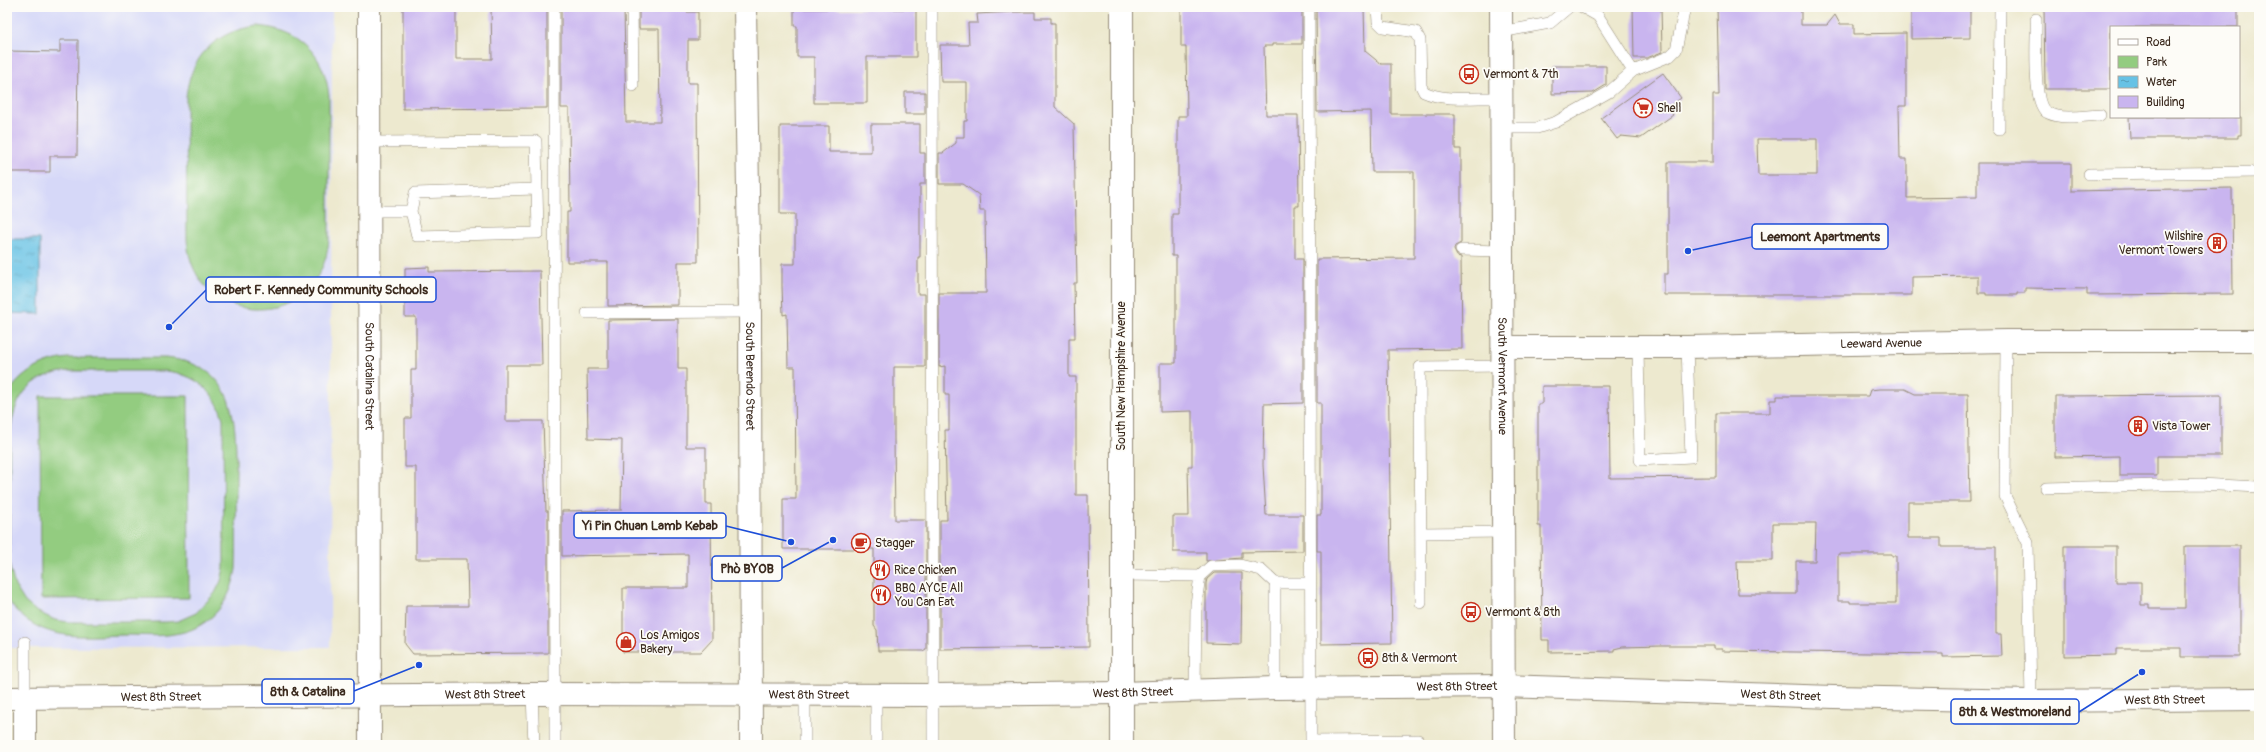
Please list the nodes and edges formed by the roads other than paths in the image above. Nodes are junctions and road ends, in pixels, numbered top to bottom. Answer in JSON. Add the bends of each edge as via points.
{"nodes":[{"id":1,"x":369,"y":7,"type":"edge"},
{"id":2,"x":554,"y":7,"type":"edge"},
{"id":3,"x":632,"y":7,"type":"edge"},
{"id":4,"x":745,"y":7,"type":"edge"},
{"id":5,"x":932,"y":7,"type":"edge"},
{"id":6,"x":1122,"y":7,"type":"edge"},
{"id":7,"x":1309,"y":7,"type":"edge"},
{"id":8,"x":1377,"y":7,"type":"edge"},
{"id":9,"x":1501,"y":7,"type":"edge"},
{"id":10,"x":1569,"y":7,"type":"edge"},
{"id":11,"x":1582,"y":7,"type":"edge"},
{"id":12,"x":1685,"y":7,"type":"edge"},
{"id":13,"x":2000,"y":7,"type":"edge"},
{"id":14,"x":2036,"y":19,"type":"dead end"},
{"id":15,"x":1501,"y":32,"type":"junction"},
{"id":16,"x":1633,"y":71,"type":"junction"},
{"id":17,"x":633,"y":86,"type":"dead end"},
{"id":18,"x":1501,"y":98,"type":"junction"},
{"id":19,"x":2100,"y":115,"type":"dead end"},
{"id":20,"x":1501,"y":128,"type":"junction"},
{"id":21,"x":1999,"y":129,"type":"dead end"},
{"id":22,"x":369,"y":142,"type":"junction"},
{"id":23,"x":2259,"y":172,"type":"edge"},
{"id":24,"x":2089,"y":174,"type":"dead end"},
{"id":25,"x":537,"y":189,"type":"junction"},
{"id":26,"x":411,"y":211,"type":"junction"},
{"id":27,"x":369,"y":212,"type":"junction"},
{"id":28,"x":1462,"y":250,"type":"dead end"},
{"id":29,"x":1502,"y":250,"type":"junction"},
{"id":30,"x":750,"y":312,"type":"junction"},
{"id":31,"x":587,"y":313,"type":"dead end"},
{"id":32,"x":2006,"y":341,"type":"junction"},
{"id":33,"x":2259,"y":341,"type":"edge"},
{"id":34,"x":1638,"y":347,"type":"junction"},
{"id":35,"x":1687,"y":347,"type":"junction"},
{"id":36,"x":1503,"y":356,"type":"junction"},
{"id":37,"x":2259,"y":487,"type":"edge"},
{"id":38,"x":2046,"y":488,"type":"dead end"},
{"id":39,"x":1504,"y":532,"type":"junction"},
{"id":40,"x":1421,"y":533,"type":"junction"},
{"id":41,"x":1121,"y":575,"type":"junction"},
{"id":42,"x":1200,"y":576,"type":"junction"},
{"id":43,"x":1275,"y":583,"type":"junction"},
{"id":44,"x":1310,"y":583,"type":"junction"},
{"id":45,"x":1421,"y":603,"type":"dead end"},
{"id":46,"x":25,"y":642,"type":"dead end"},
{"id":47,"x":1504,"y":686,"type":"junction"},
{"id":48,"x":1275,"y":688,"type":"junction"},
{"id":49,"x":1311,"y":688,"type":"junction"},
{"id":50,"x":1195,"y":691,"type":"junction"},
{"id":51,"x":1121,"y":693,"type":"junction"},
{"id":52,"x":532,"y":694,"type":"junction"},
{"id":53,"x":555,"y":694,"type":"junction"},
{"id":54,"x":751,"y":694,"type":"junction"},
{"id":55,"x":805,"y":695,"type":"junction"},
{"id":56,"x":876,"y":695,"type":"junction"},
{"id":57,"x":933,"y":695,"type":"junction"},
{"id":58,"x":370,"y":696,"type":"junction"},
{"id":59,"x":16,"y":698,"type":"edge"},
{"id":60,"x":2259,"y":699,"type":"edge"},
{"id":61,"x":2031,"y":700,"type":"junction"},
{"id":62,"x":1418,"y":740,"type":"dead end"},
{"id":63,"x":1311,"y":743,"type":"edge"},
{"id":64,"x":24,"y":745,"type":"edge"},
{"id":65,"x":370,"y":745,"type":"edge"},
{"id":66,"x":534,"y":745,"type":"edge"},
{"id":67,"x":555,"y":745,"type":"edge"},
{"id":68,"x":751,"y":745,"type":"edge"},
{"id":69,"x":805,"y":745,"type":"edge"},
{"id":70,"x":876,"y":745,"type":"edge"},
{"id":71,"x":933,"y":745,"type":"edge"},
{"id":72,"x":1122,"y":745,"type":"edge"},
{"id":73,"x":1504,"y":745,"type":"edge"}],
"edges":[{"from":1,"to":22,"type":"street","name":"South Catalina Street"},
{"from":2,"to":53,"type":"lane"},
{"from":3,"to":17,"type":"lane"},
{"from":4,"to":30,"type":"street","name":"South Berendo Street"},
{"from":5,"to":57,"type":"lane"},
{"from":6,"to":41,"type":"street","name":"South New Hampshire Avenue"},
{"from":7,"to":44,"type":"lane"},
{"from":8,"to":18,"type":"lane","via":[[1378,22],[1383,27],[1416,32],[1420,40],[1420,86],[1424,92],[1452,97]]},
{"from":9,"to":15,"type":"street","name":"South Vermont Avenue"},
{"from":10,"to":15,"type":"lane","via":[[1550,23]]},
{"from":11,"to":16,"type":"lane","via":[[1598,16]]},
{"from":12,"to":16,"type":"lane","via":[[1676,50],[1670,56]]},
{"from":13,"to":21,"type":"lane"},
{"from":14,"to":19,"type":"lane","via":[[2037,94],[2040,106],[2047,113],[2058,116]]},
{"from":15,"to":18,"type":"street","name":"South Vermont Avenue"},
{"from":16,"to":20,"type":"lane","via":[[1609,92],[1556,122],[1537,128]]},
{"from":18,"to":20,"type":"street","name":"South Vermont Avenue"},
{"from":20,"to":29,"type":"street","name":"South Vermont Avenue"},
{"from":22,"to":25,"type":"lane","via":[[536,141]]},
{"from":22,"to":27,"type":"street","name":"South Catalina Street"},
{"from":23,"to":24,"type":"lane"},
{"from":25,"to":26,"type":"lane","via":[[415,193]]},
{"from":25,"to":26,"type":"lane","via":[[538,233],[417,236]]},
{"from":26,"to":27,"type":"lane"},
{"from":27,"to":58,"type":"street","name":"South Catalina Street"},
{"from":28,"to":29,"type":"lane"},
{"from":29,"to":36,"type":"street","name":"South Vermont Avenue"},
{"from":30,"to":31,"type":"lane"},
{"from":30,"to":54,"type":"street","name":"South Berendo Street"},
{"from":32,"to":33,"type":"street","name":"Leeward Avenue"},
{"from":32,"to":35,"type":"street","name":"Leeward Avenue"},
{"from":32,"to":61,"type":"lane","via":[[2005,496],[2028,543]]},
{"from":34,"to":35,"type":"street","name":"Leeward Avenue"},
{"from":34,"to":35,"type":"lane","via":[[1640,460],[1691,457]]},
{"from":34,"to":36,"type":"street","name":"Leeward Avenue"},
{"from":36,"to":39,"type":"street","name":"South Vermont Avenue"},
{"from":36,"to":40,"type":"lane","via":[[1420,367]]},
{"from":37,"to":38,"type":"lane","via":[[2199,484]]},
{"from":39,"to":40,"type":"lane"},
{"from":39,"to":47,"type":"street","name":"South Vermont Avenue"},
{"from":40,"to":45,"type":"lane"},
{"from":41,"to":42,"type":"lane"},
{"from":41,"to":51,"type":"street","name":"South New Hampshire Avenue"},
{"from":42,"to":43,"type":"lane","via":[[1211,566],[1240,564],[1261,570]]},
{"from":42,"to":50,"type":"lane","via":[[1196,604]]},
{"from":43,"to":44,"type":"lane"},
{"from":43,"to":48,"type":"lane"},
{"from":44,"to":49,"type":"lane"},
{"from":46,"to":59,"type":"lane"},
{"from":47,"to":49,"type":"street","name":"West 8th Street"},
{"from":47,"to":61,"type":"street","name":"West 8th Street","via":[[1834,697]]},
{"from":47,"to":73,"type":"street","name":"South Vermont Avenue"},
{"from":48,"to":49,"type":"street","name":"West 8th Street"},
{"from":48,"to":50,"type":"street","name":"West 8th Street"},
{"from":49,"to":63,"type":"lane"},
{"from":50,"to":51,"type":"street","name":"West 8th Street"},
{"from":51,"to":57,"type":"street","name":"West 8th Street"},
{"from":51,"to":72,"type":"street","name":"South New Hampshire Avenue"},
{"from":52,"to":53,"type":"street","name":"West 8th Street"},
{"from":52,"to":58,"type":"street","name":"West 8th Street"},
{"from":52,"to":66,"type":"lane"},
{"from":53,"to":54,"type":"street","name":"West 8th Street"},
{"from":53,"to":67,"type":"lane"},
{"from":54,"to":55,"type":"street","name":"West 8th Street"},
{"from":54,"to":68,"type":"street","name":"South Berendo Street"},
{"from":55,"to":56,"type":"street","name":"West 8th Street"},
{"from":55,"to":69,"type":"lane"},
{"from":56,"to":57,"type":"street","name":"West 8th Street"},
{"from":56,"to":70,"type":"lane"},
{"from":57,"to":71,"type":"lane"},
{"from":58,"to":59,"type":"street","name":"West 8th Street"},
{"from":58,"to":65,"type":"street","name":"South Catalina Street"},
{"from":59,"to":64,"type":"street"},
{"from":60,"to":61,"type":"street","name":"West 8th Street"},
{"from":62,"to":63,"type":"lane"}]}
